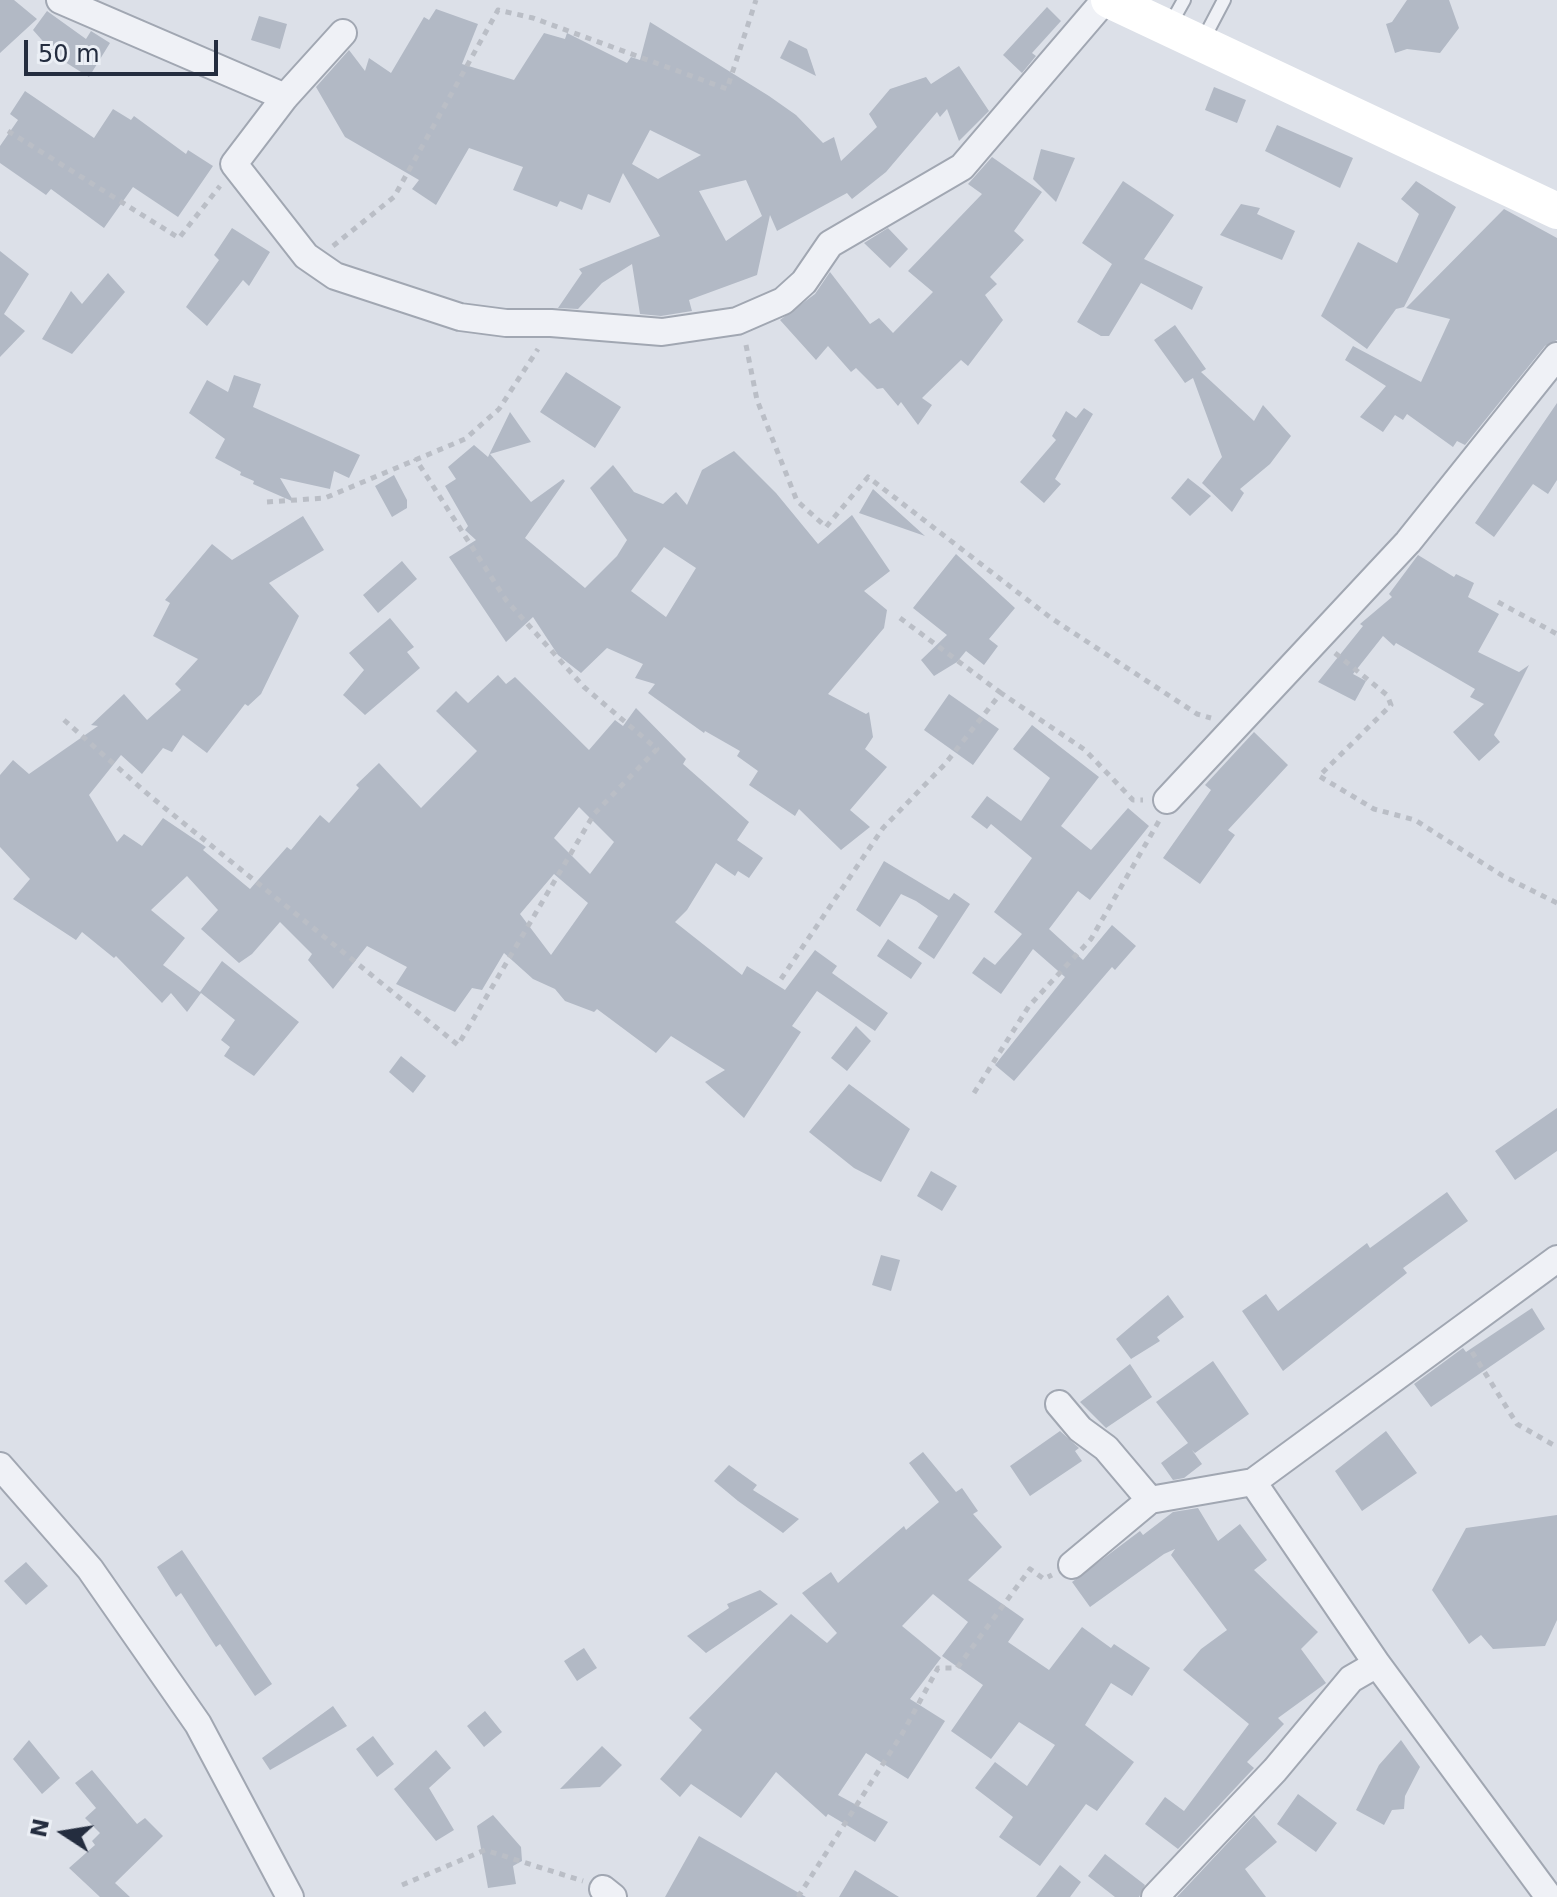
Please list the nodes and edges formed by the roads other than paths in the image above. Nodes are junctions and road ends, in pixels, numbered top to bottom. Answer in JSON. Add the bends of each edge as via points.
{"nodes":[{"id":1,"x":60,"y":0,"type":"edge"},
{"id":2,"x":1107,"y":0,"type":"edge"},
{"id":3,"x":1224,"y":0,"type":"edge"},
{"id":4,"x":1176,"y":14,"type":"edge"},
{"id":5,"x":343,"y":33,"type":"dead end"},
{"id":6,"x":1201,"y":43,"type":"junction"},
{"id":7,"x":285,"y":97,"type":"junction"},
{"id":8,"x":1557,"y":211,"type":"edge"},
{"id":9,"x":1557,"y":356,"type":"edge"},
{"id":10,"x":1167,"y":800,"type":"road end"},
{"id":11,"x":1557,"y":1259,"type":"edge"},
{"id":12,"x":1059,"y":1404,"type":"dead end"},
{"id":13,"x":0,"y":1466,"type":"edge"},
{"id":14,"x":1253,"y":1482,"type":"junction"},
{"id":15,"x":1150,"y":1500,"type":"junction"},
{"id":16,"x":1072,"y":1565,"type":"road end"},
{"id":17,"x":1377,"y":1664,"type":"junction"},
{"id":18,"x":1550,"y":1889,"type":"edge"},
{"id":19,"x":290,"y":1897,"type":"edge"},
{"id":20,"x":1155,"y":1897,"type":"edge"}],
"edges":[{"from":1,"to":7,"type":"street"},
{"from":2,"to":4,"type":"main road"},
{"from":2,"to":7,"type":"street","via":[[962,167],[830,244],[804,282],[783,301],[737,321],[662,332],[460,317],[335,276],[306,256],[235,166]]},
{"from":3,"to":6,"type":"lane"},
{"from":4,"to":6,"type":"main road"},
{"from":5,"to":7,"type":"street"},
{"from":6,"to":8,"type":"main road"},
{"from":9,"to":10,"type":"street","via":[[1408,542]]},
{"from":11,"to":14,"type":"street"},
{"from":12,"to":15,"type":"street"},
{"from":13,"to":19,"type":"street","via":[[90,1569],[198,1724]]},
{"from":14,"to":15,"type":"street"},
{"from":14,"to":17,"type":"street"},
{"from":15,"to":16,"type":"street"},
{"from":17,"to":18,"type":"street"},
{"from":17,"to":20,"type":"street","via":[[1351,1679],[1275,1770]]}]}
